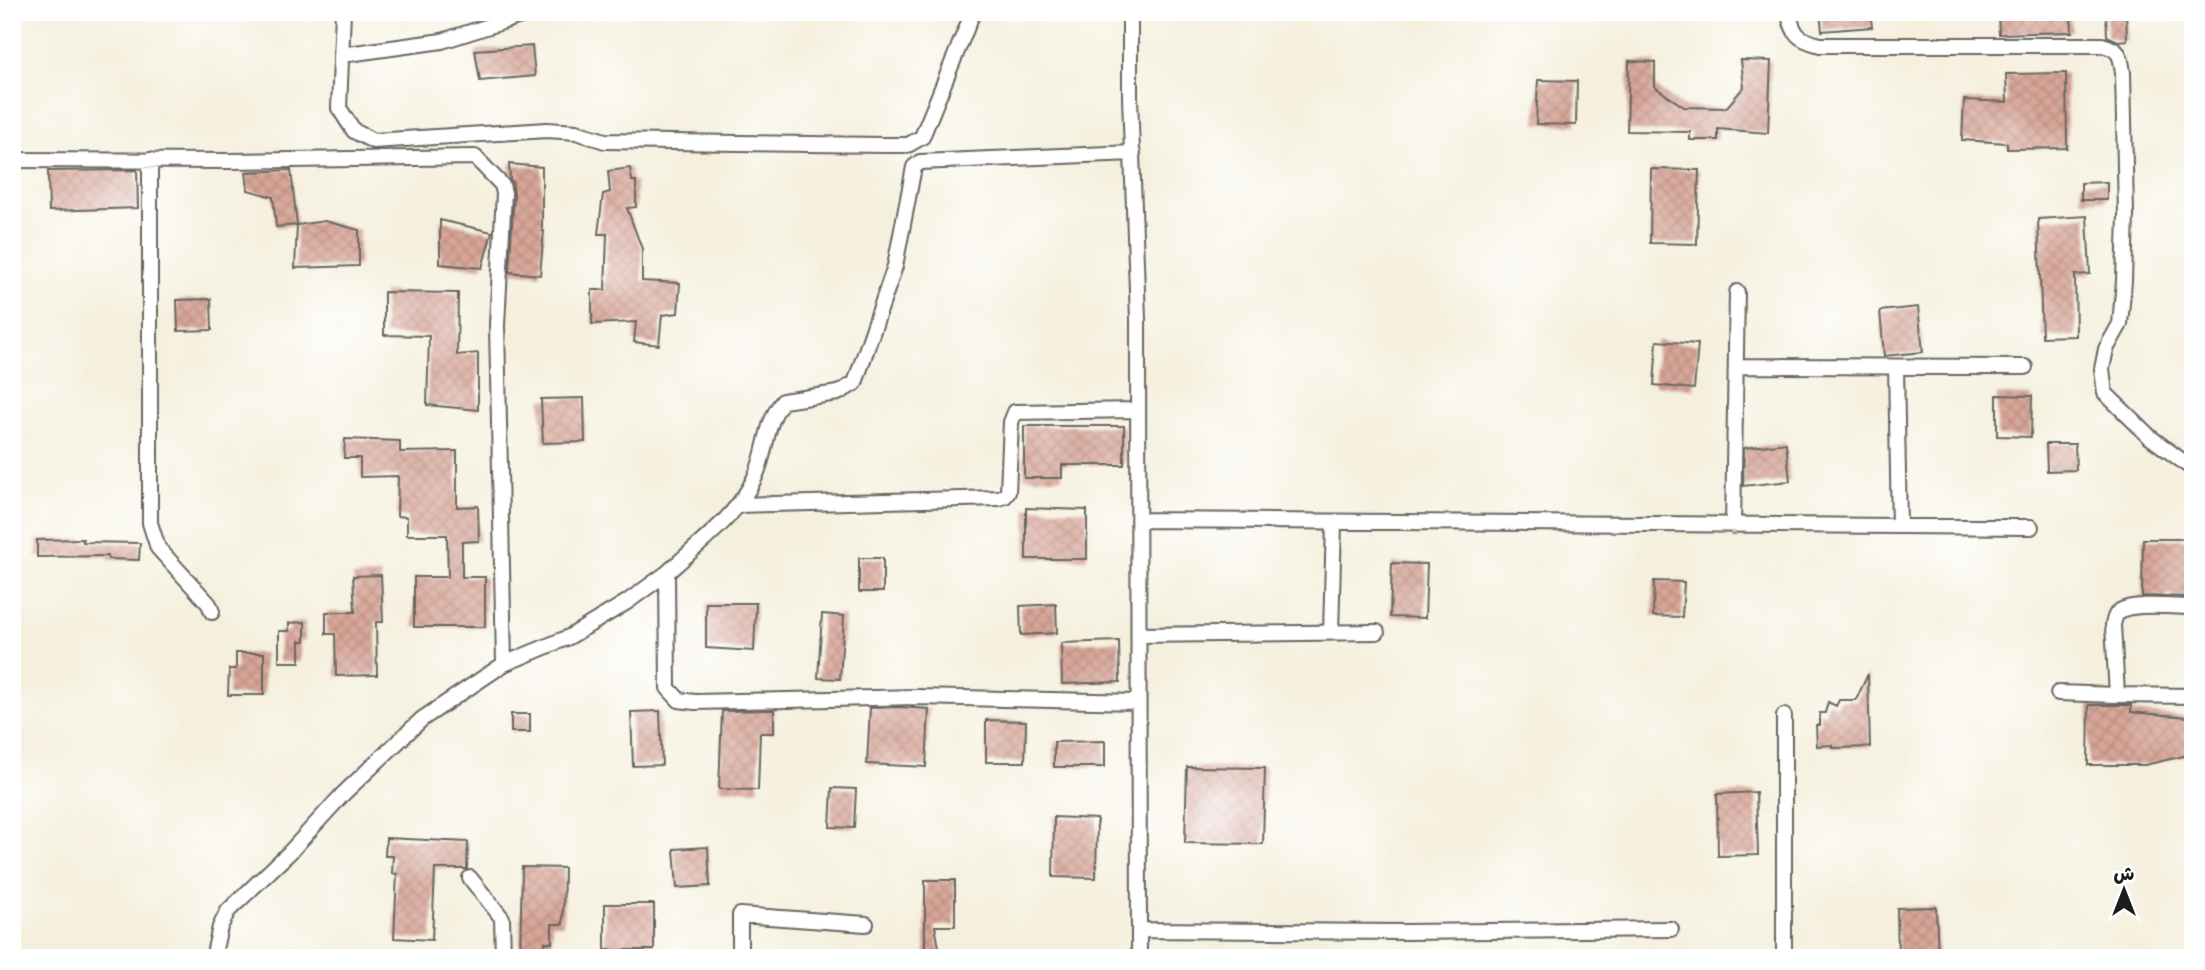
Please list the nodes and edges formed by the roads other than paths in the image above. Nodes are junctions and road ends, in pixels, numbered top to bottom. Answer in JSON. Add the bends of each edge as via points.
{"nodes":[{"id":1,"x":342,"y":12,"type":"edge"},
{"id":2,"x":533,"y":12,"type":"edge"},
{"id":3,"x":974,"y":12,"type":"edge"},
{"id":4,"x":1130,"y":12,"type":"edge"},
{"id":5,"x":1788,"y":12,"type":"edge"},
{"id":6,"x":341,"y":55,"type":"junction"},
{"id":7,"x":1133,"y":153,"type":"junction"},
{"id":8,"x":12,"y":160,"type":"edge"},
{"id":9,"x":150,"y":160,"type":"junction"},
{"id":10,"x":1737,"y":292,"type":"dead end"},
{"id":11,"x":1736,"y":366,"type":"junction"},
{"id":12,"x":1896,"y":366,"type":"junction"},
{"id":13,"x":2025,"y":368,"type":"dead end"},
{"id":14,"x":1137,"y":410,"type":"junction"},
{"id":15,"x":2193,"y":469,"type":"edge"},
{"id":16,"x":739,"y":505,"type":"junction"},
{"id":17,"x":1138,"y":520,"type":"junction"},
{"id":18,"x":1334,"y":522,"type":"junction"},
{"id":19,"x":1733,"y":526,"type":"junction"},
{"id":20,"x":1899,"y":526,"type":"junction"},
{"id":21,"x":2031,"y":527,"type":"dead end"},
{"id":22,"x":667,"y":573,"type":"junction"},
{"id":23,"x":2193,"y":607,"type":"edge"},
{"id":24,"x":212,"y":612,"type":"dead end"},
{"id":25,"x":1377,"y":632,"type":"dead end"},
{"id":26,"x":1331,"y":633,"type":"junction"},
{"id":27,"x":1139,"y":635,"type":"junction"},
{"id":28,"x":504,"y":664,"type":"junction"},
{"id":29,"x":2058,"y":693,"type":"dead end"},
{"id":30,"x":2117,"y":695,"type":"junction"},
{"id":31,"x":2193,"y":696,"type":"edge"},
{"id":32,"x":1137,"y":702,"type":"junction"},
{"id":33,"x":1784,"y":716,"type":"dead end"},
{"id":34,"x":470,"y":878,"type":"dead end"},
{"id":35,"x":866,"y":924,"type":"dead end"},
{"id":36,"x":1671,"y":929,"type":"dead end"},
{"id":37,"x":1139,"y":930,"type":"junction"},
{"id":38,"x":213,"y":958,"type":"edge"},
{"id":39,"x":503,"y":958,"type":"edge"},
{"id":40,"x":740,"y":958,"type":"edge"},
{"id":41,"x":1139,"y":958,"type":"edge"},
{"id":42,"x":1784,"y":958,"type":"edge"}],
"edges":[{"from":1,"to":6,"type":"street"},
{"from":2,"to":6,"type":"street","via":[[442,41]]},
{"from":3,"to":6,"type":"street","via":[[927,129],[908,145],[605,141],[547,130],[373,141],[354,131],[339,108]]},
{"from":4,"to":7,"type":"street"},
{"from":5,"to":15,"type":"street","via":[[1796,35],[1820,45],[2102,45],[2121,55],[2126,215],[2120,324],[2106,349],[2102,369],[2105,393],[2150,437]]},
{"from":7,"to":14,"type":"street"},
{"from":7,"to":16,"type":"street","via":[[920,162],[914,167],[895,266],[855,383],[838,393],[783,401],[774,411],[756,475]]},
{"from":8,"to":9,"type":"street"},
{"from":9,"to":24,"type":"street","via":[[150,523],[158,548]]},
{"from":9,"to":28,"type":"street","via":[[470,156],[502,185],[497,325]]},
{"from":10,"to":11,"type":"street"},
{"from":11,"to":12,"type":"street"},
{"from":11,"to":19,"type":"street"},
{"from":12,"to":13,"type":"street"},
{"from":12,"to":20,"type":"street"},
{"from":14,"to":16,"type":"street","via":[[1015,412],[1010,422],[1009,492],[999,498]]},
{"from":14,"to":17,"type":"street"},
{"from":16,"to":22,"type":"street"},
{"from":17,"to":18,"type":"street"},
{"from":17,"to":27,"type":"street"},
{"from":18,"to":19,"type":"street"},
{"from":18,"to":26,"type":"street"},
{"from":19,"to":20,"type":"street"},
{"from":20,"to":21,"type":"street"},
{"from":22,"to":28,"type":"street","via":[[569,637]]},
{"from":22,"to":32,"type":"street","via":[[668,688],[679,700],[917,697]]},
{"from":23,"to":30,"type":"street","via":[[2120,611],[2113,625]]},
{"from":25,"to":26,"type":"street"},
{"from":26,"to":27,"type":"street"},
{"from":27,"to":32,"type":"street"},
{"from":28,"to":38,"type":"street","via":[[422,719],[343,794],[228,911]]},
{"from":29,"to":30,"type":"street"},
{"from":30,"to":31,"type":"street"},
{"from":32,"to":37,"type":"street"},
{"from":33,"to":42,"type":"street"},
{"from":34,"to":39,"type":"street","via":[[502,918]]},
{"from":35,"to":40,"type":"street","via":[[740,915]]},
{"from":36,"to":37,"type":"street"},
{"from":37,"to":41,"type":"street"}]}
